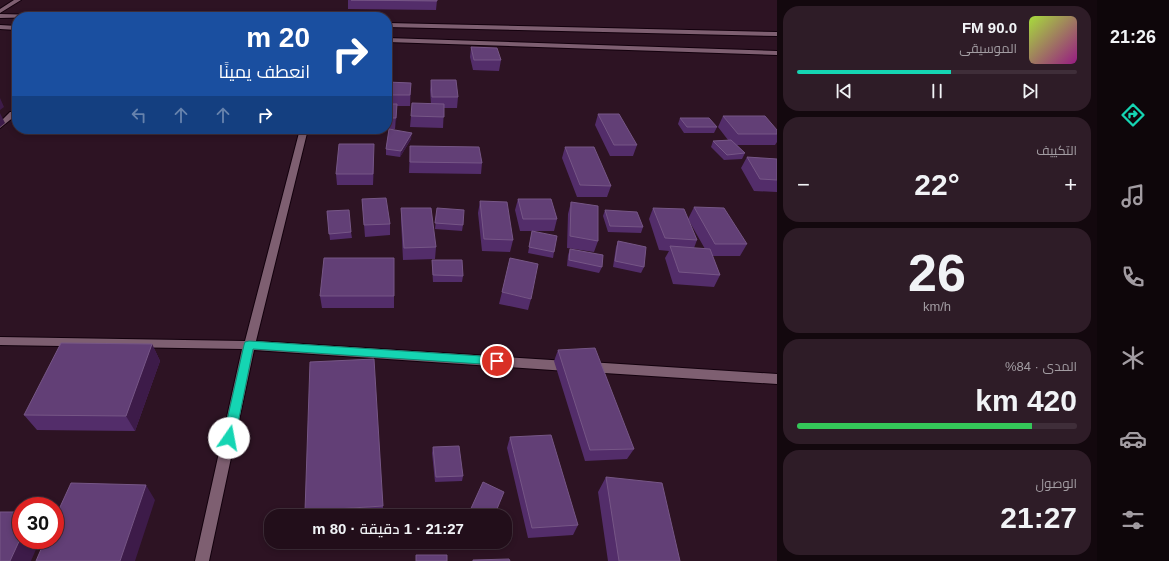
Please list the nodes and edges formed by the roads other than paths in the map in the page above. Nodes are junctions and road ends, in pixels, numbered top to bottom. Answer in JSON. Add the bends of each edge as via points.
{"nodes":[{"id":1,"x":18,"y":0,"type":"edge"},
{"id":2,"x":0,"y":11,"type":"edge"},
{"id":3,"x":0,"y":16,"type":"edge"},
{"id":4,"x":12,"y":16,"type":"edge"},
{"id":5,"x":392,"y":25,"type":"edge"},
{"id":6,"x":0,"y":27,"type":"edge"},
{"id":7,"x":12,"y":28,"type":"edge"},
{"id":8,"x":777,"y":34,"type":"edge"},
{"id":9,"x":392,"y":40,"type":"edge"},
{"id":10,"x":777,"y":53,"type":"edge"},
{"id":11,"x":12,"y":115,"type":"edge"},
{"id":12,"x":0,"y":126,"type":"edge"},
{"id":13,"x":303,"y":134,"type":"edge"},
{"id":14,"x":0,"y":341,"type":"edge"},
{"id":15,"x":249,"y":345,"type":"junction"},
{"id":16,"x":777,"y":379,"type":"edge"},
{"id":17,"x":202,"y":561,"type":"edge"}],
"edges":[{"from":1,"to":2,"type":"street"},
{"from":3,"to":4,"type":"street"},
{"from":5,"to":8,"type":"street"},
{"from":6,"to":7,"type":"street"},
{"from":9,"to":10,"type":"street"},
{"from":11,"to":12,"type":"street"},
{"from":13,"to":15,"type":"street"},
{"from":14,"to":15,"type":"street"},
{"from":15,"to":16,"type":"street"},
{"from":15,"to":17,"type":"street"}]}
